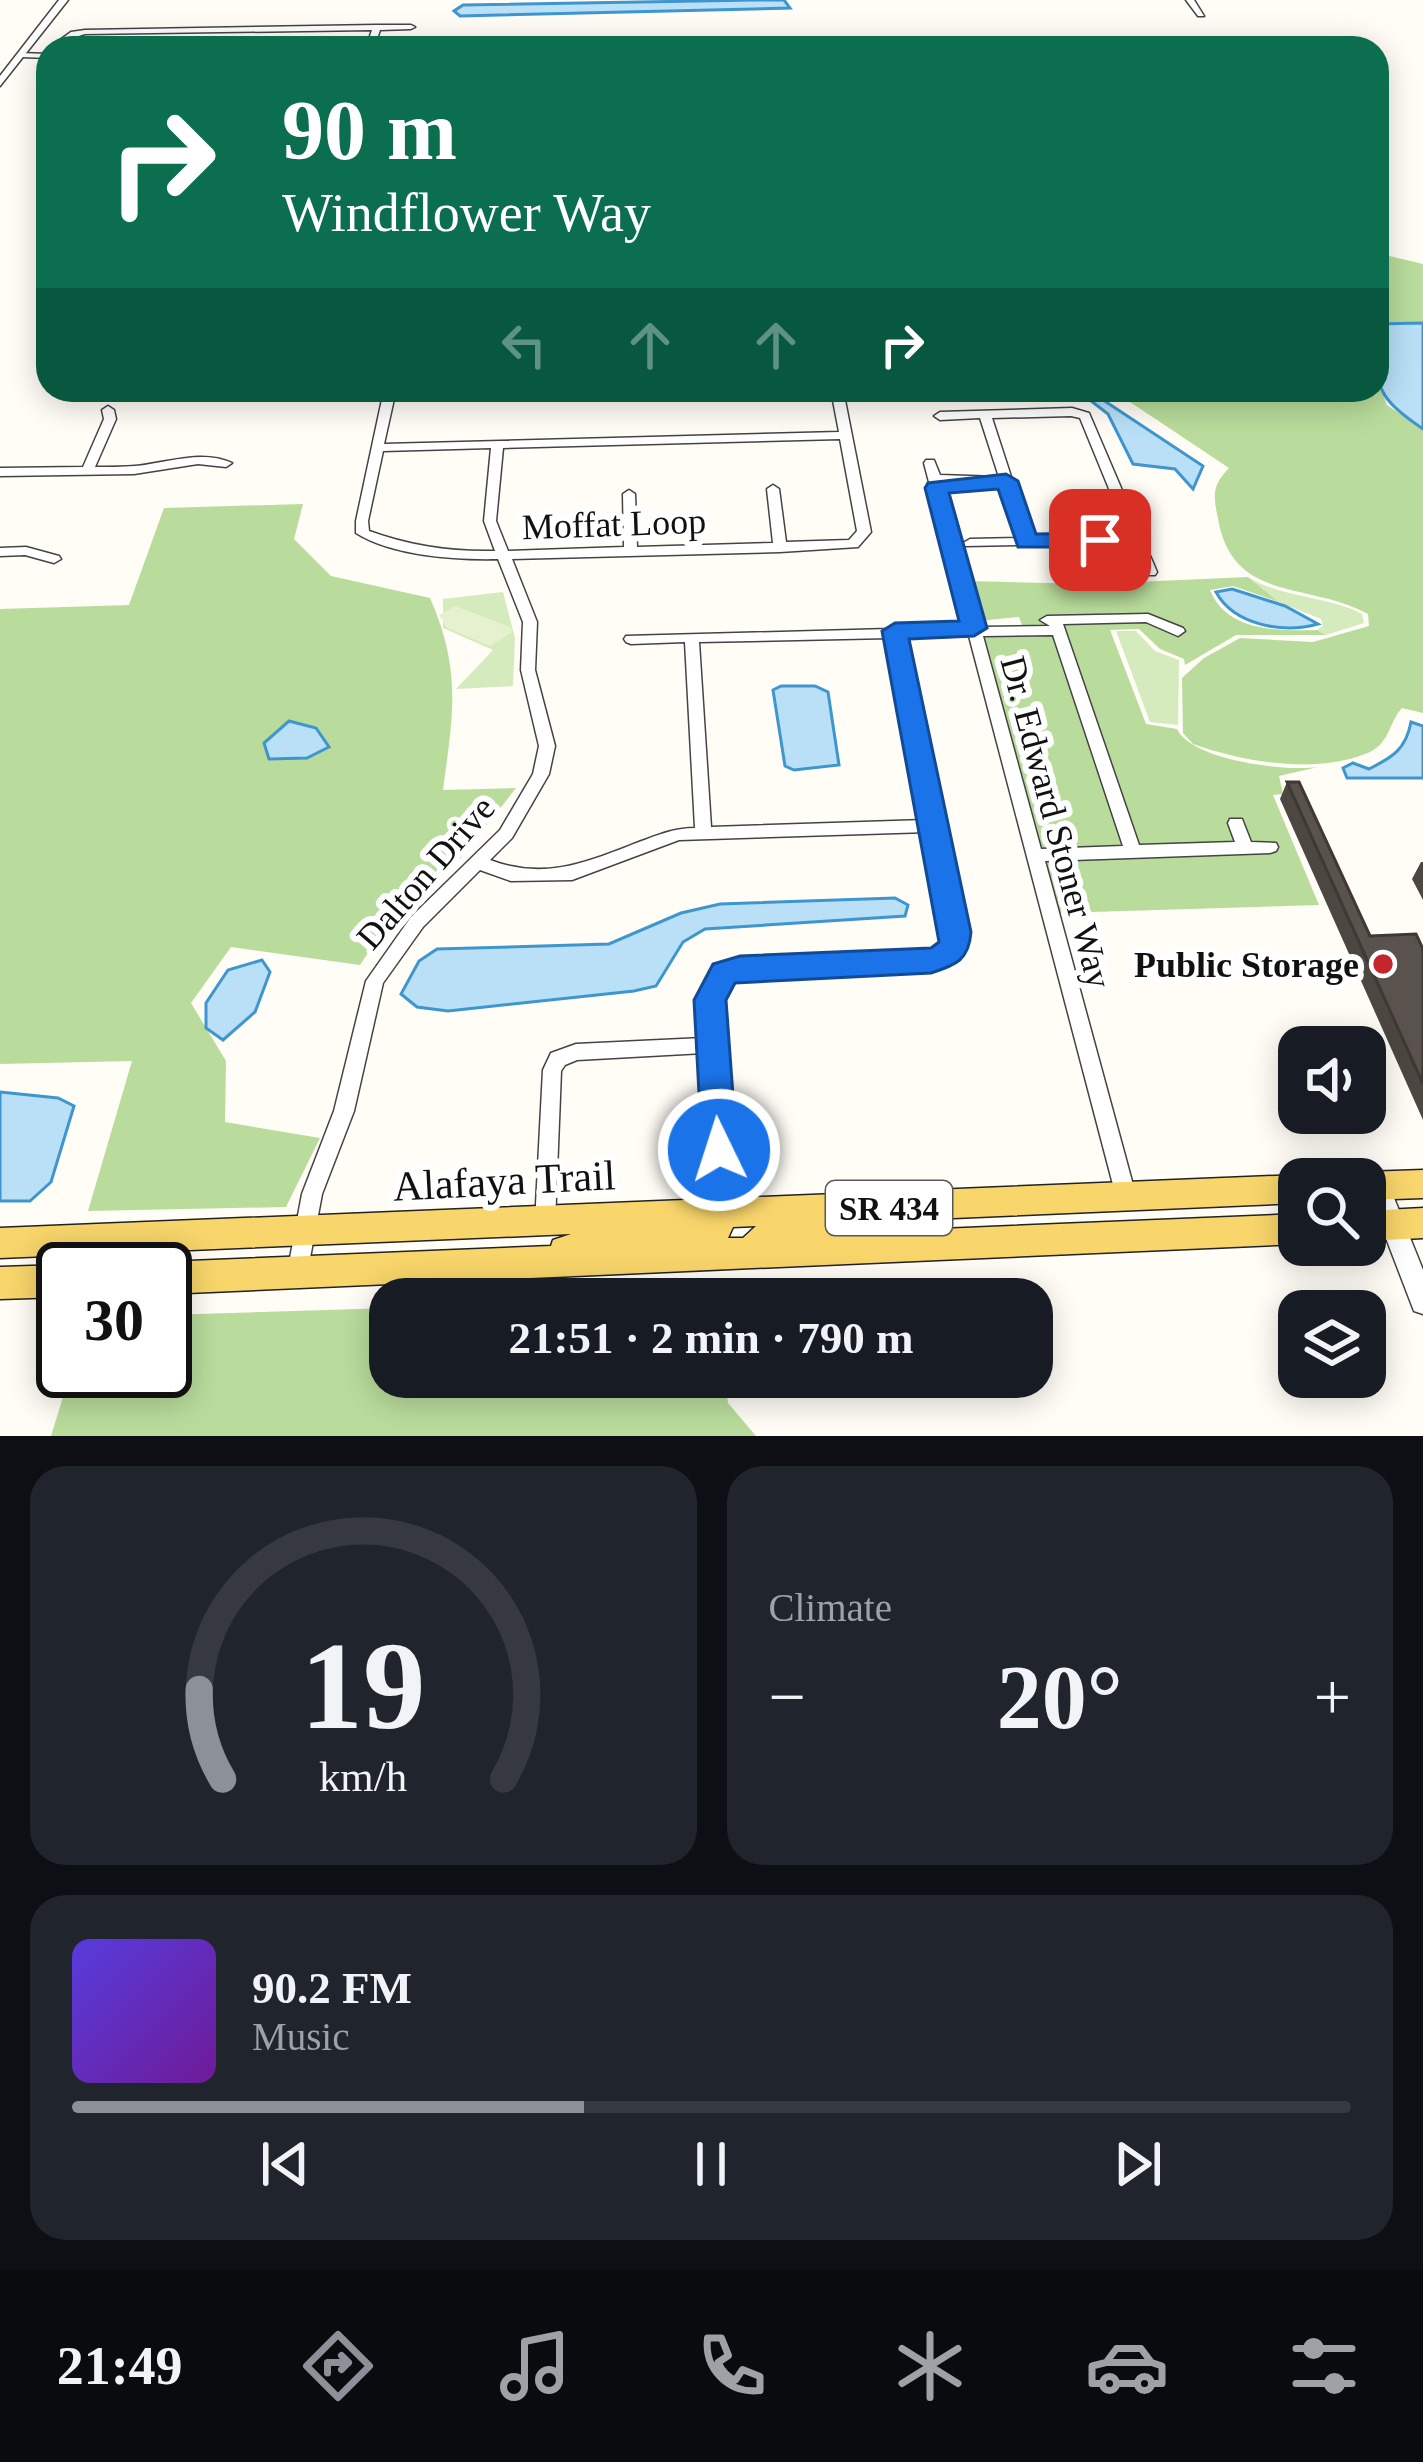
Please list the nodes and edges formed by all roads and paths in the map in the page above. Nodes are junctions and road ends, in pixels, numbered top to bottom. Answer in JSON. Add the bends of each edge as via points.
{"nodes":[{"id":1,"x":50,"y":0,"type":"edge"},
{"id":2,"x":64,"y":0,"type":"edge"},
{"id":3,"x":1190,"y":0,"type":"edge"},
{"id":4,"x":1201,"y":14,"type":"dead end"},
{"id":5,"x":411,"y":26,"type":"dead end"},
{"id":6,"x":377,"y":27,"type":"junction"},
{"id":7,"x":281,"y":28,"type":"junction"},
{"id":8,"x":177,"y":31,"type":"junction"},
{"id":9,"x":39,"y":36,"type":"edge"},
{"id":10,"x":78,"y":36,"type":"edge"},
{"id":11,"x":174,"y":36,"type":"edge"},
{"id":12,"x":277,"y":36,"type":"edge"},
{"id":13,"x":374,"y":36,"type":"edge"},
{"id":14,"x":36,"y":41,"type":"edge"},
{"id":15,"x":36,"y":53,"type":"edge"},
{"id":16,"x":26,"y":55,"type":"junction"},
{"id":17,"x":0,"y":64,"type":"edge"},
{"id":18,"x":0,"y":83,"type":"edge"},
{"id":19,"x":387,"y":402,"type":"edge"},
{"id":20,"x":839,"y":402,"type":"edge"},
{"id":21,"x":108,"y":410,"type":"dead end"},
{"id":22,"x":985,"y":415,"type":"junction"},
{"id":23,"x":940,"y":416,"type":"dead end"},
{"id":24,"x":844,"y":435,"type":"junction"},
{"id":25,"x":497,"y":445,"type":"junction"},
{"id":26,"x":377,"y":448,"type":"junction"},
{"id":27,"x":226,"y":463,"type":"dead end"},
{"id":28,"x":87,"y":470,"type":"junction"},
{"id":29,"x":0,"y":472,"type":"edge"},
{"id":30,"x":1000,"y":481,"type":"junction"},
{"id":31,"x":773,"y":490,"type":"dead end"},
{"id":32,"x":629,"y":494,"type":"dead end"},
{"id":33,"x":1136,"y":539,"type":"junction"},
{"id":34,"x":1026,"y":542,"type":"junction"},
{"id":35,"x":970,"y":543,"type":"dead end"},
{"id":36,"x":780,"y":548,"type":"junction"},
{"id":37,"x":0,"y":552,"type":"edge"},
{"id":38,"x":631,"y":552,"type":"junction"},
{"id":39,"x":503,"y":556,"type":"junction"},
{"id":40,"x":54,"y":559,"type":"dead end"},
{"id":41,"x":1150,"y":572,"type":"dead end"},
{"id":42,"x":1057,"y":625,"type":"junction"},
{"id":43,"x":974,"y":628,"type":"junction"},
{"id":44,"x":895,"y":631,"type":"junction"},
{"id":45,"x":1178,"y":631,"type":"dead end"},
{"id":46,"x":692,"y":637,"type":"junction"},
{"id":47,"x":631,"y":639,"type":"dead end"},
{"id":48,"x":1236,"y":824,"type":"dead end"},
{"id":49,"x":934,"y":826,"type":"junction"},
{"id":50,"x":703,"y":834,"type":"junction"},
{"id":51,"x":1270,"y":847,"type":"dead end"},
{"id":52,"x":1245,"y":848,"type":"junction"},
{"id":53,"x":1133,"y":851,"type":"junction"},
{"id":54,"x":1035,"y":855,"type":"junction"},
{"id":55,"x":479,"y":862,"type":"junction"},
{"id":56,"x":713,"y":1045,"type":"junction"},
{"id":57,"x":1423,"y":1184,"type":"edge"},
{"id":58,"x":1386,"y":1185,"type":"edge"},
{"id":59,"x":1278,"y":1190,"type":"edge"},
{"id":60,"x":1126,"y":1196,"type":"junction"},
{"id":61,"x":952,"y":1204,"type":"junction"},
{"id":62,"x":723,"y":1215,"type":"junction"},
{"id":63,"x":545,"y":1223,"type":"junction"},
{"id":64,"x":1394,"y":1224,"type":"edge"},
{"id":65,"x":1278,"y":1230,"type":"edge"},
{"id":66,"x":304,"y":1233,"type":"junction"},
{"id":67,"x":0,"y":1243,"type":"edge"},
{"id":68,"x":748,"y":1254,"type":"junction"},
{"id":69,"x":510,"y":1264,"type":"junction"},
{"id":70,"x":297,"y":1274,"type":"junction"},
{"id":71,"x":192,"y":1277,"type":"edge"},
{"id":72,"x":36,"y":1282,"type":"edge"},
{"id":73,"x":0,"y":1283,"type":"edge"},
{"id":74,"x":1423,"y":1302,"type":"edge"}],
"edges":[{"from":1,"to":17,"type":"street"},
{"from":2,"to":9,"type":"street"},
{"from":3,"to":4,"type":"street"},
{"from":5,"to":6,"type":"street"},
{"from":6,"to":7,"type":"street"},
{"from":6,"to":13,"type":"street"},
{"from":7,"to":8,"type":"street"},
{"from":7,"to":12,"type":"street"},
{"from":8,"to":10,"type":"street"},
{"from":8,"to":11,"type":"street"},
{"from":14,"to":16,"type":"street"},
{"from":15,"to":16,"type":"street"},
{"from":16,"to":18,"type":"street"},
{"from":19,"to":26,"type":"street","name":"Moffat Loop"},
{"from":20,"to":24,"type":"street","name":"Moffat Loop"},
{"from":21,"to":28,"type":"street"},
{"from":22,"to":23,"type":"street"},
{"from":22,"to":30,"type":"street"},
{"from":22,"to":33,"type":"street","via":[[1085,416]]},
{"from":24,"to":25,"type":"street"},
{"from":24,"to":36,"type":"street","name":"Moffat Loop","via":[[862,538]]},
{"from":25,"to":26,"type":"street"},
{"from":25,"to":39,"type":"street","name":"Dalton Drive","via":[[490,521]]},
{"from":26,"to":39,"type":"street","name":"Moffat Loop","via":[[363,533],[427,551]]},
{"from":27,"to":28,"type":"street"},
{"from":28,"to":29,"type":"street"},
{"from":30,"to":34,"type":"street"},
{"from":30,"to":43,"type":"street","name":"Dr. Edward Stoner Way","via":[[933,476]]},
{"from":31,"to":36,"type":"street"},
{"from":32,"to":38,"type":"street"},
{"from":33,"to":34,"type":"street"},
{"from":33,"to":41,"type":"street"},
{"from":34,"to":35,"type":"street"},
{"from":36,"to":38,"type":"street","name":"Moffat Loop"},
{"from":37,"to":40,"type":"street"},
{"from":38,"to":39,"type":"street","name":"Moffat Loop"},
{"from":39,"to":55,"type":"street","name":"Dalton Drive","via":[[530,622],[528,670],[547,746],[531,797]]},
{"from":42,"to":43,"type":"street"},
{"from":42,"to":45,"type":"street","via":[[1148,618]]},
{"from":42,"to":53,"type":"street"},
{"from":43,"to":44,"type":"street"},
{"from":43,"to":54,"type":"street","name":"Dr. Edward Stoner Way"},
{"from":44,"to":46,"type":"street"},
{"from":44,"to":49,"type":"street"},
{"from":46,"to":47,"type":"street"},
{"from":46,"to":50,"type":"street"},
{"from":48,"to":52,"type":"street"},
{"from":49,"to":50,"type":"street"},
{"from":49,"to":56,"type":"street","via":[[956,932],[947,955],[724,974],[710,1000]]},
{"from":50,"to":55,"type":"street","via":[[660,838],[572,874],[511,875]]},
{"from":51,"to":52,"type":"street"},
{"from":52,"to":53,"type":"street"},
{"from":53,"to":54,"type":"street"},
{"from":54,"to":60,"type":"street","name":"Dr. Edward Stoner Way"},
{"from":55,"to":66,"type":"street","name":"Dalton Drive","via":[[417,922],[375,981]]},
{"from":56,"to":62,"type":"street"},
{"from":56,"to":63,"type":"street","via":[[558,1059]]},
{"from":57,"to":58,"type":"main road"},
{"from":59,"to":60,"type":"main road","name":"Alafaya Trail","number":"SR 434"},
{"from":60,"to":61,"type":"main road","name":"Alafaya Trail","number":"SR 434"},
{"from":61,"to":62,"type":"main road","name":"Alafaya Trail","number":"SR 434"},
{"from":61,"to":68,"type":"main road","via":[[874,1228],[769,1236]]},
{"from":62,"to":63,"type":"main road","name":"Alafaya Trail","number":"SR 434"},
{"from":62,"to":69,"type":"main road","via":[[703,1235],[614,1240]]},
{"from":63,"to":66,"type":"main road","name":"Alafaya Trail","number":"SR 434"},
{"from":64,"to":74,"type":"street"},
{"from":65,"to":68,"type":"main road","number":"SR 434"},
{"from":66,"to":67,"type":"main road","name":"Alafaya Trail","number":"SR 434"},
{"from":66,"to":70,"type":"street","name":"Dalton Drive"},
{"from":68,"to":69,"type":"main road","number":"SR 434"},
{"from":69,"to":70,"type":"main road","number":"SR 434"},
{"from":70,"to":71,"type":"main road","number":"SR 434"},
{"from":72,"to":73,"type":"main road"}]}
